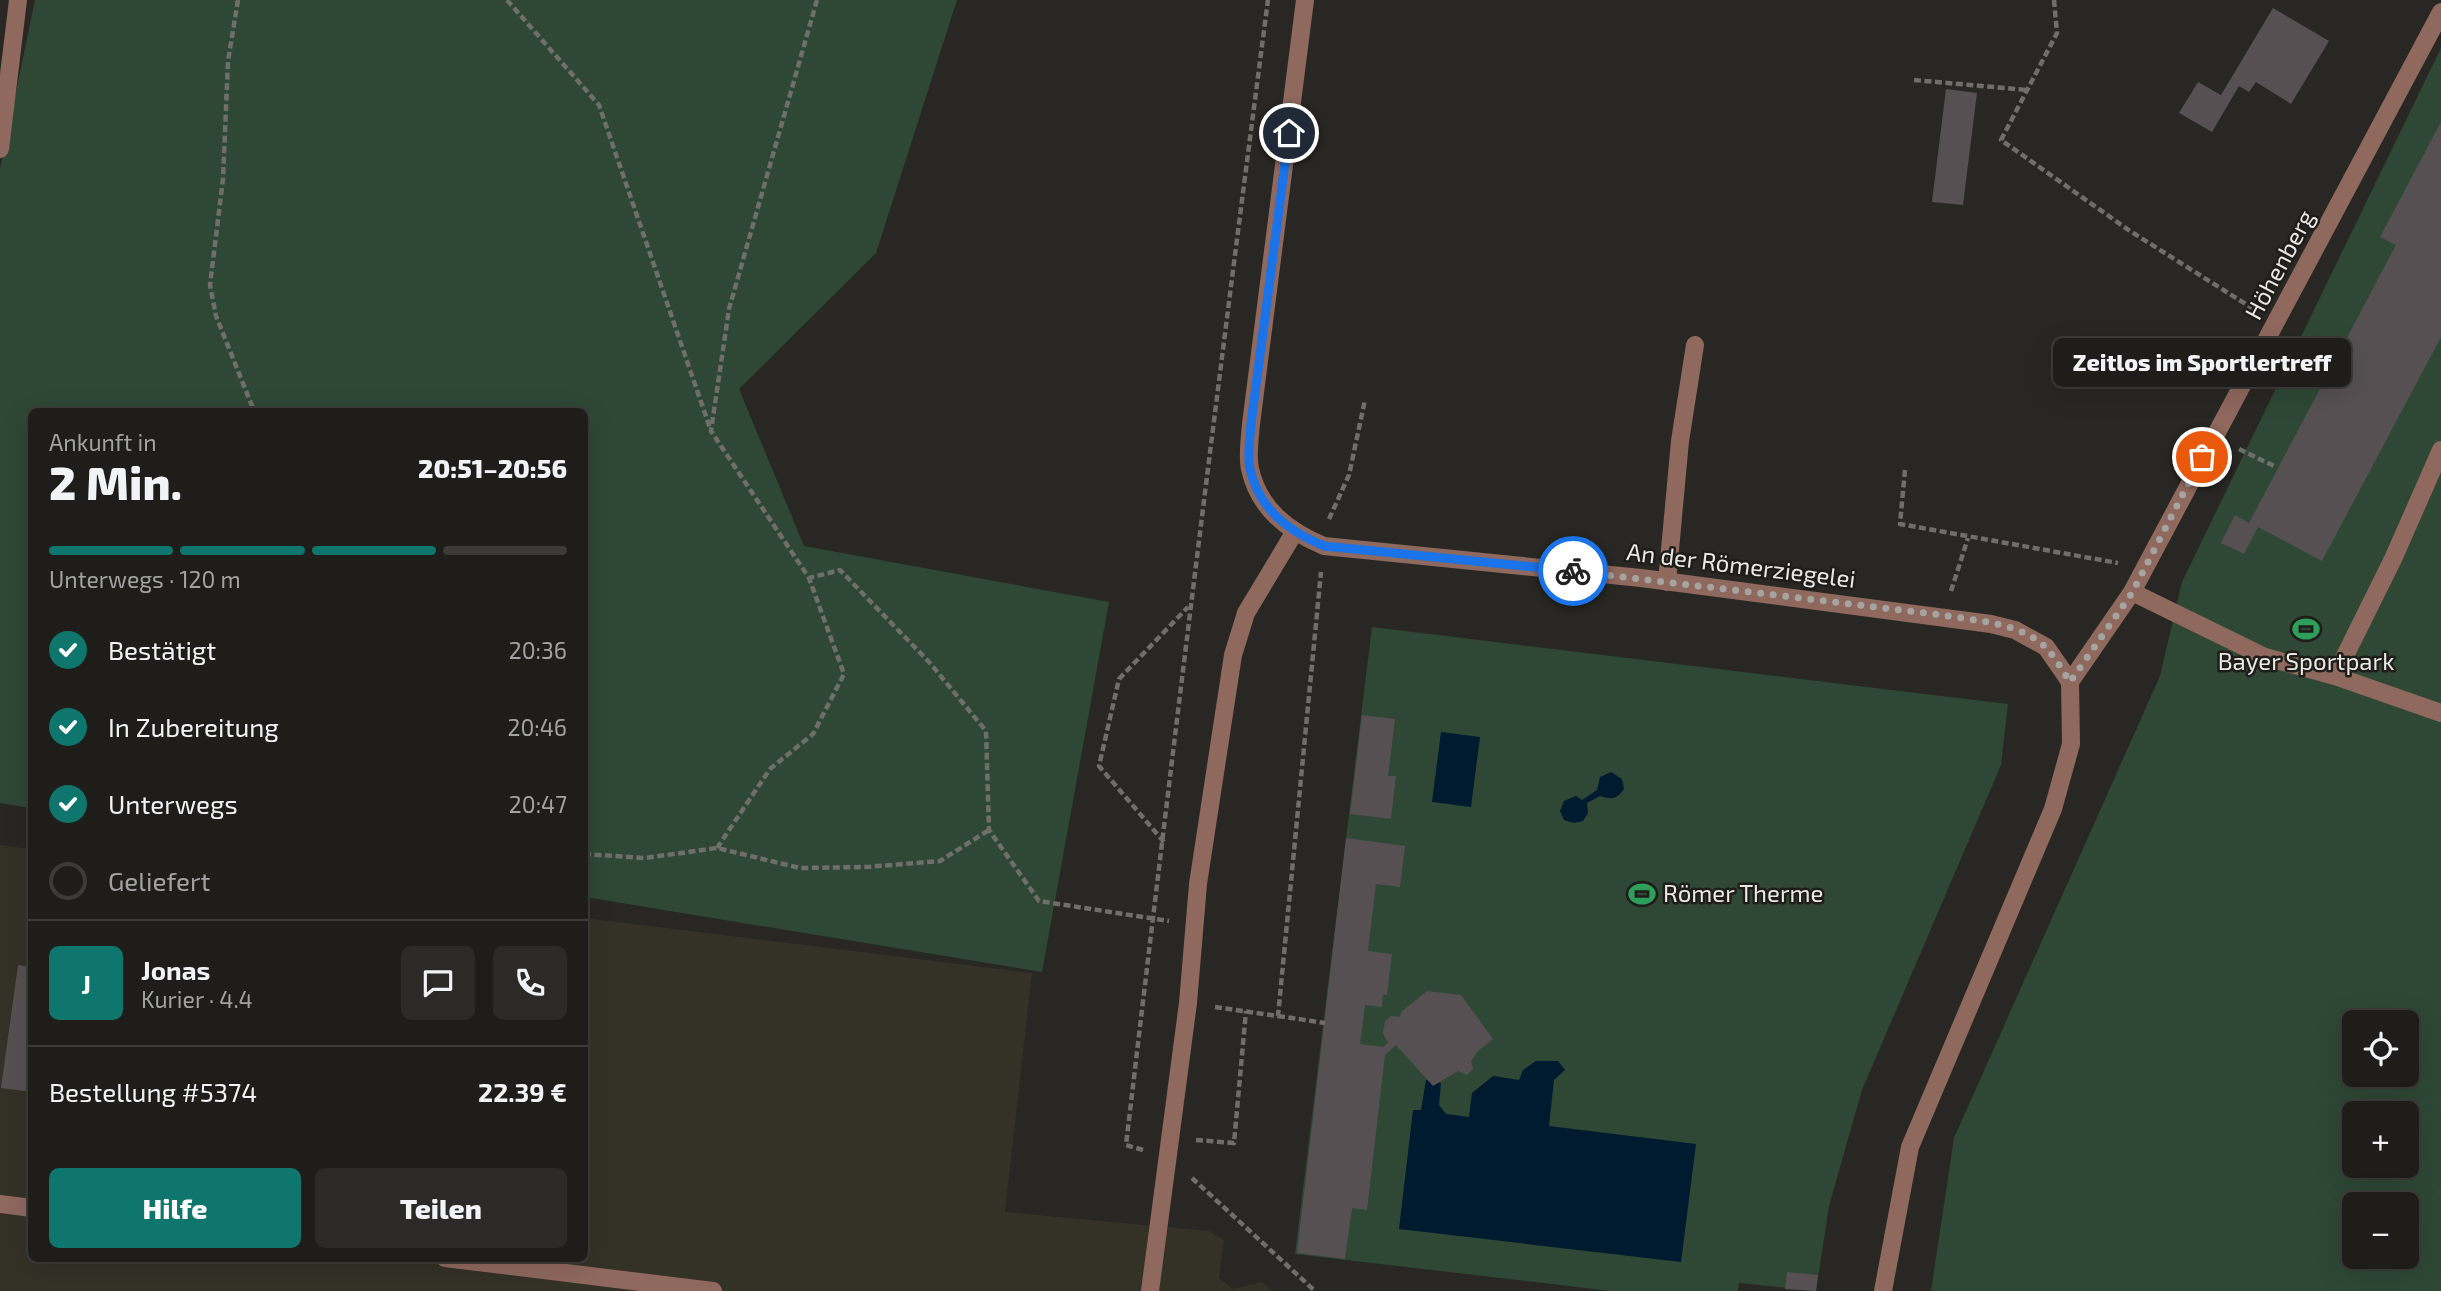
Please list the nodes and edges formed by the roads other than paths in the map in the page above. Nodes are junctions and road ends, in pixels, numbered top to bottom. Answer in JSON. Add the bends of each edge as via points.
{"nodes":[{"id":1,"x":18,"y":0,"type":"edge"},
{"id":2,"x":1305,"y":0,"type":"edge"},
{"id":3,"x":2441,"y":12,"type":"edge"},
{"id":4,"x":0,"y":149,"type":"edge"},
{"id":5,"x":1695,"y":345,"type":"dead end"},
{"id":6,"x":2441,"y":450,"type":"edge"},
{"id":7,"x":1294,"y":533,"type":"junction"},
{"id":8,"x":1667,"y":582,"type":"junction"},
{"id":9,"x":2132,"y":593,"type":"junction"},
{"id":10,"x":2335,"y":676,"type":"junction"},
{"id":11,"x":2070,"y":682,"type":"junction"},
{"id":12,"x":2441,"y":713,"type":"edge"},
{"id":13,"x":0,"y":1204,"type":"edge"},
{"id":14,"x":28,"y":1208,"type":"edge"},
{"id":15,"x":477,"y":1262,"type":"edge"},
{"id":16,"x":713,"y":1291,"type":"edge"},
{"id":17,"x":1150,"y":1291,"type":"edge"},
{"id":18,"x":1883,"y":1291,"type":"edge"}],
"edges":[{"from":1,"to":4,"type":"street"},
{"from":2,"to":7,"type":"street","name":"An der Römerziegelei","via":[[1249,468],[1266,505]]},
{"from":3,"to":9,"type":"street","name":"Höhenberg"},
{"from":5,"to":8,"type":"street"},
{"from":6,"to":10,"type":"street"},
{"from":7,"to":8,"type":"street","name":"An der Römerziegelei","via":[[1324,546]]},
{"from":7,"to":17,"type":"street","via":[[1246,613],[1233,654],[1194,923],[1188,1003]]},
{"from":8,"to":11,"type":"street","name":"An der Römerziegelei","via":[[1943,615],[2015,630],[2046,647]]},
{"from":9,"to":10,"type":"street","via":[[2265,657]]},
{"from":9,"to":11,"type":"street","name":"Höhenberg"},
{"from":10,"to":12,"type":"street"},
{"from":11,"to":18,"type":"street","via":[[2071,744],[2053,809],[1910,1147]]},
{"from":13,"to":14,"type":"street"},
{"from":15,"to":16,"type":"street"}]}
